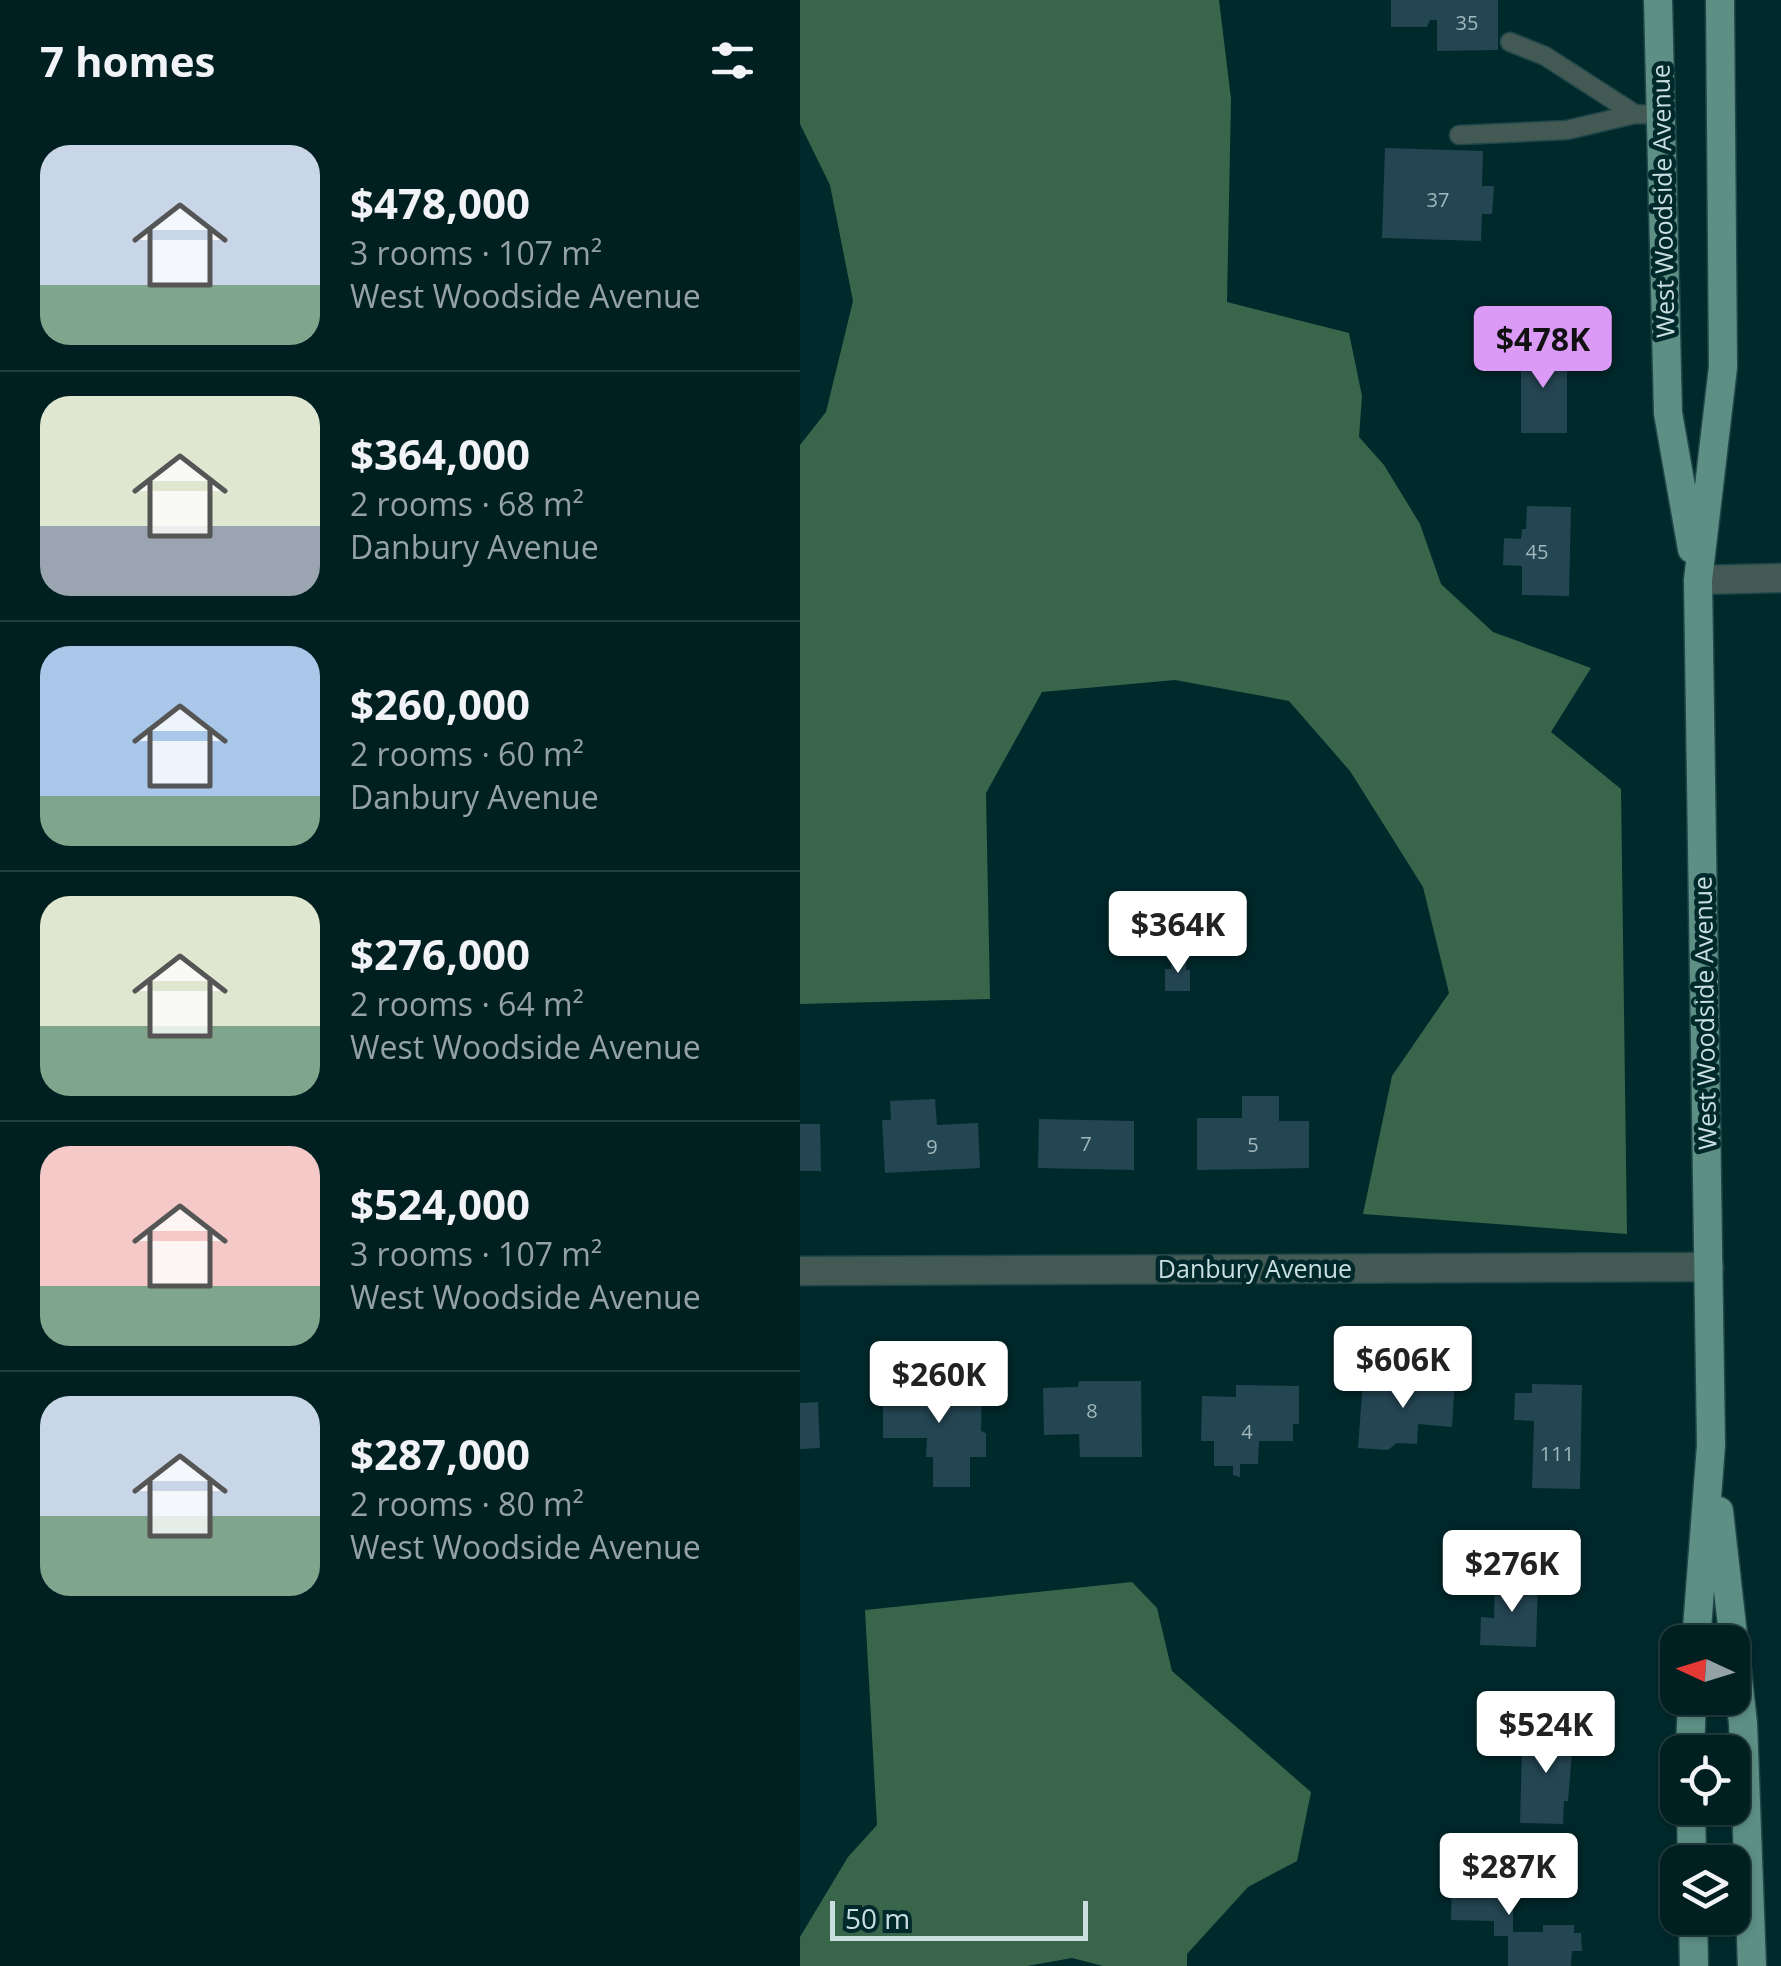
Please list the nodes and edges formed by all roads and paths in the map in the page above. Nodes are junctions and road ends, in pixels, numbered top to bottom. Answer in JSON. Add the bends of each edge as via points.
{"nodes":[{"id":1,"x":1658,"y":0,"type":"edge"},
{"id":2,"x":1720,"y":0,"type":"edge"},
{"id":3,"x":1510,"y":42,"type":"dead end"},
{"id":4,"x":1648,"y":115,"type":"junction"},
{"id":5,"x":1459,"y":134,"type":"dead end"},
{"id":6,"x":1781,"y":578,"type":"edge"},
{"id":7,"x":1698,"y":580,"type":"junction"},
{"id":8,"x":1709,"y":1267,"type":"junction"},
{"id":9,"x":800,"y":1271,"type":"edge"},
{"id":10,"x":1711,"y":1445,"type":"junction"},
{"id":11,"x":1697,"y":1625,"type":"edge"},
{"id":12,"x":1693,"y":1935,"type":"edge"},
{"id":13,"x":1694,"y":1966,"type":"edge"},
{"id":14,"x":1752,"y":1966,"type":"edge"}],
"edges":[{"from":1,"to":4,"type":"main road","name":"West Woodside Avenue"},
{"from":2,"to":7,"type":"main road","name":"West Woodside Avenue","via":[[1723,368]]},
{"from":3,"to":4,"type":"lane"},
{"from":4,"to":5,"type":"lane","via":[[1567,130]]},
{"from":4,"to":7,"type":"main road","name":"West Woodside Avenue","via":[[1668,413]]},
{"from":6,"to":7,"type":"street"},
{"from":7,"to":8,"type":"main road","name":"West Woodside Avenue"},
{"from":8,"to":9,"type":"street","name":"Danbury Avenue"},
{"from":8,"to":10,"type":"main road","name":"West Woodside Avenue"},
{"from":10,"to":11,"type":"main road","name":"West Woodside Avenue"},
{"from":10,"to":14,"type":"main road","name":"West Woodside Avenue","via":[[1743,1723]]},
{"from":12,"to":13,"type":"main road"}]}
